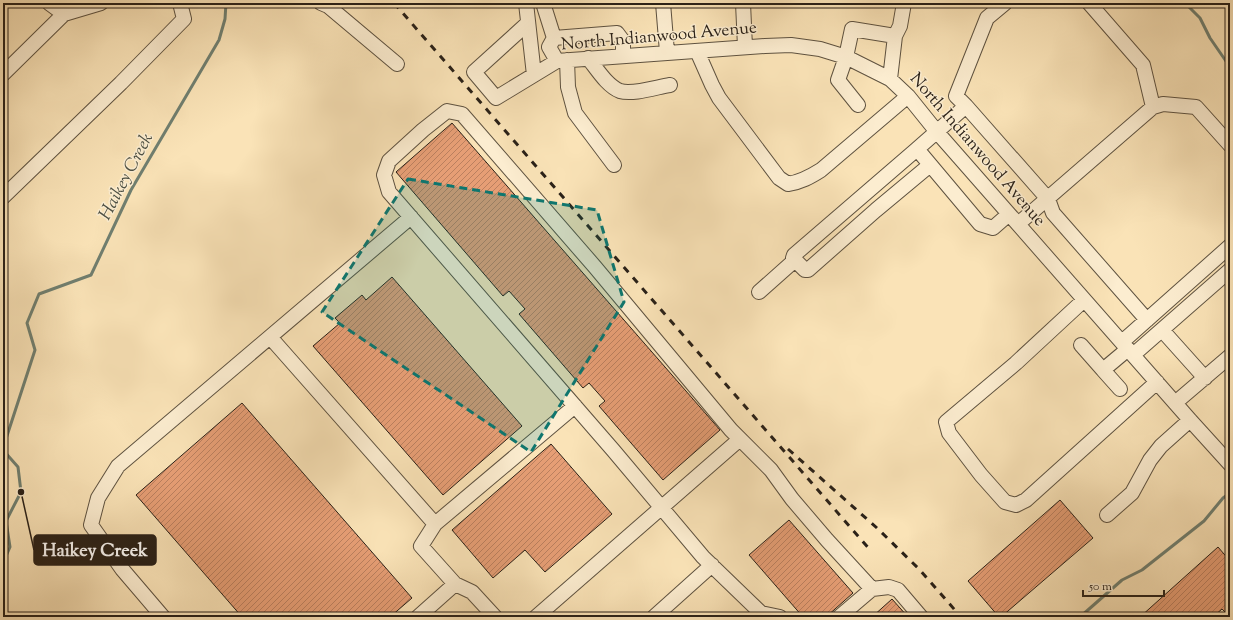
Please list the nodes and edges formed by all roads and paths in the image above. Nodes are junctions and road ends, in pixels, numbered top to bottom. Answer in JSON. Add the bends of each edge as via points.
{"nodes":[{"id":1,"x":49,"y":3,"type":"edge"},
{"id":2,"x":102,"y":3,"type":"edge"},
{"id":3,"x":180,"y":3,"type":"edge"},
{"id":4,"x":321,"y":3,"type":"edge"},
{"id":5,"x":526,"y":3,"type":"edge"},
{"id":6,"x":543,"y":3,"type":"edge"},
{"id":7,"x":663,"y":3,"type":"edge"},
{"id":8,"x":743,"y":3,"type":"edge"},
{"id":9,"x":904,"y":3,"type":"edge"},
{"id":10,"x":1005,"y":3,"type":"edge"},
{"id":11,"x":1089,"y":3,"type":"edge"},
{"id":12,"x":64,"y":14,"type":"junction"},
{"id":13,"x":528,"y":23,"type":"junction"},
{"id":14,"x":895,"y":36,"type":"junction"},
{"id":15,"x":554,"y":38,"type":"junction"},
{"id":16,"x":745,"y":47,"type":"junction"},
{"id":17,"x":697,"y":51,"type":"junction"},
{"id":18,"x":667,"y":52,"type":"junction"},
{"id":19,"x":623,"y":55,"type":"junction"},
{"id":20,"x":846,"y":57,"type":"junction"},
{"id":21,"x":588,"y":58,"type":"junction"},
{"id":22,"x":562,"y":61,"type":"junction"},
{"id":23,"x":397,"y":64,"type":"dead end"},
{"id":24,"x":3,"y":74,"type":"edge"},
{"id":25,"x":534,"y":75,"type":"junction"},
{"id":26,"x":890,"y":79,"type":"junction"},
{"id":27,"x":670,"y":85,"type":"dead end"},
{"id":28,"x":908,"y":96,"type":"junction"},
{"id":29,"x":858,"y":105,"type":"dead end"},
{"id":30,"x":966,"y":106,"type":"junction"},
{"id":31,"x":1153,"y":108,"type":"junction"},
{"id":32,"x":937,"y":132,"type":"junction"},
{"id":33,"x":1230,"y":145,"type":"edge"},
{"id":34,"x":917,"y":149,"type":"junction"},
{"id":35,"x":614,"y":164,"type":"dead end"},
{"id":36,"x":930,"y":165,"type":"junction"},
{"id":37,"x":3,"y":197,"type":"edge"},
{"id":38,"x":1048,"y":199,"type":"junction"},
{"id":39,"x":854,"y":203,"type":"junction"},
{"id":40,"x":411,"y":217,"type":"junction"},
{"id":41,"x":867,"y":218,"type":"junction"},
{"id":42,"x":1013,"y":219,"type":"junction"},
{"id":43,"x":1230,"y":246,"type":"edge"},
{"id":44,"x":796,"y":260,"type":"junction"},
{"id":45,"x":1230,"y":270,"type":"edge"},
{"id":46,"x":759,"y":292,"type":"dead end"},
{"id":47,"x":1084,"y":300,"type":"junction"},
{"id":48,"x":1147,"y":320,"type":"junction"},
{"id":49,"x":1162,"y":330,"type":"junction"},
{"id":50,"x":270,"y":337,"type":"junction"},
{"id":51,"x":1081,"y":345,"type":"dead end"},
{"id":52,"x":1128,"y":349,"type":"junction"},
{"id":53,"x":1230,"y":356,"type":"edge"},
{"id":54,"x":1103,"y":370,"type":"junction"},
{"id":55,"x":1205,"y":378,"type":"junction"},
{"id":56,"x":1157,"y":382,"type":"junction"},
{"id":57,"x":1120,"y":389,"type":"dead end"},
{"id":58,"x":1175,"y":403,"type":"junction"},
{"id":59,"x":575,"y":406,"type":"junction"},
{"id":60,"x":1190,"y":420,"type":"junction"},
{"id":61,"x":740,"y":439,"type":"junction"},
{"id":62,"x":1230,"y":464,"type":"edge"},
{"id":63,"x":662,"y":507,"type":"junction"},
{"id":64,"x":1107,"y":515,"type":"dead end"},
{"id":65,"x":435,"y":524,"type":"junction"},
{"id":66,"x":712,"y":565,"type":"junction"},
{"id":67,"x":456,"y":584,"type":"junction"},
{"id":68,"x":872,"y":589,"type":"junction"},
{"id":69,"x":539,"y":616,"type":"edge"},
{"id":70,"x":163,"y":617,"type":"edge"},
{"id":71,"x":418,"y":617,"type":"edge"},
{"id":72,"x":495,"y":617,"type":"edge"},
{"id":73,"x":654,"y":617,"type":"edge"},
{"id":74,"x":780,"y":617,"type":"edge"},
{"id":75,"x":839,"y":617,"type":"edge"},
{"id":76,"x":921,"y":617,"type":"edge"}],
"edges":[{"from":1,"to":12,"type":"street"},
{"from":2,"to":12,"type":"street"},
{"from":3,"to":37,"type":"street","via":[[184,18]]},
{"from":4,"to":23,"type":"street","via":[[328,6]]},
{"from":5,"to":13,"type":"street"},
{"from":6,"to":15,"type":"street"},
{"from":7,"to":18,"type":"street"},
{"from":8,"to":16,"type":"street"},
{"from":9,"to":14,"type":"street","via":[[900,26]]},
{"from":10,"to":30,"type":"street","via":[[988,18],[956,96]]},
{"from":11,"to":31,"type":"street","via":[[1143,65]]},
{"from":12,"to":24,"type":"street"},
{"from":13,"to":25,"type":"street"},
{"from":13,"to":25,"type":"street","name":"North Indianwood Avenue","via":[[474,72],[496,98]]},
{"from":14,"to":20,"type":"street","via":[[852,30]]},
{"from":14,"to":26,"type":"street"},
{"from":15,"to":19,"type":"street","via":[[617,33],[623,41]]},
{"from":15,"to":22,"type":"street","via":[[549,47]]},
{"from":16,"to":17,"type":"street","name":"North Indianwood Avenue"},
{"from":16,"to":20,"type":"street","name":"North Indianwood Avenue","via":[[791,46],[820,49]]},
{"from":17,"to":18,"type":"street","name":"North Indianwood Avenue"},
{"from":17,"to":28,"type":"street","via":[[719,98],[779,178],[788,184],[798,183],[821,170]]},
{"from":18,"to":19,"type":"street","name":"North Indianwood Avenue"},
{"from":19,"to":21,"type":"street","name":"North Indianwood Avenue"},
{"from":20,"to":26,"type":"street","name":"North Indianwood Avenue"},
{"from":20,"to":29,"type":"street","via":[[838,80]]},
{"from":21,"to":22,"type":"street","name":"North Indianwood Avenue"},
{"from":21,"to":27,"type":"street","via":[[609,83],[620,91],[632,92]]},
{"from":22,"to":25,"type":"street","name":"North Indianwood Avenue"},
{"from":22,"to":35,"type":"street","via":[[574,112]]},
{"from":26,"to":28,"type":"street","name":"North Indianwood Avenue"},
{"from":28,"to":32,"type":"street","name":"North Indianwood Avenue"},
{"from":30,"to":32,"type":"street"},
{"from":30,"to":38,"type":"street"},
{"from":31,"to":33,"type":"street","via":[[1163,104],[1196,107]]},
{"from":31,"to":38,"type":"street"},
{"from":32,"to":34,"type":"street"},
{"from":32,"to":42,"type":"street","name":"North Indianwood Avenue"},
{"from":34,"to":36,"type":"street"},
{"from":34,"to":39,"type":"street"},
{"from":36,"to":41,"type":"street"},
{"from":36,"to":42,"type":"street","via":[[980,224],[993,228]]},
{"from":38,"to":42,"type":"street"},
{"from":38,"to":48,"type":"street","via":[[1053,213]]},
{"from":39,"to":41,"type":"street"},
{"from":39,"to":44,"type":"street","via":[[794,255],[793,258]]},
{"from":40,"to":50,"type":"street"},
{"from":40,"to":59,"type":"street"},
{"from":40,"to":61,"type":"street","via":[[389,192],[384,175],[389,161],[447,111],[462,114]]},
{"from":41,"to":44,"type":"street","via":[[808,270]]},
{"from":42,"to":47,"type":"street","name":"North Indianwood Avenue"},
{"from":43,"to":48,"type":"street"},
{"from":44,"to":46,"type":"street"},
{"from":45,"to":49,"type":"street"},
{"from":47,"to":52,"type":"street","name":"North Indianwood Avenue"},
{"from":47,"to":56,"type":"street","via":[[1016,363],[946,422],[949,433],[1005,502],[1016,505],[1026,500]]},
{"from":48,"to":52,"type":"street"},
{"from":49,"to":52,"type":"street"},
{"from":49,"to":55,"type":"street"},
{"from":50,"to":65,"type":"street"},
{"from":50,"to":70,"type":"street","via":[[118,466],[98,498],[91,525],[122,569]]},
{"from":51,"to":54,"type":"street"},
{"from":52,"to":54,"type":"street"},
{"from":52,"to":56,"type":"street","name":"North Indianwood Avenue"},
{"from":53,"to":55,"type":"street"},
{"from":54,"to":57,"type":"street"},
{"from":55,"to":58,"type":"street"},
{"from":56,"to":58,"type":"street","name":"North Indianwood Avenue"},
{"from":58,"to":60,"type":"street","name":"North Indianwood Avenue"},
{"from":59,"to":63,"type":"street"},
{"from":59,"to":65,"type":"street"},
{"from":60,"to":62,"type":"street","name":"North Indianwood Avenue"},
{"from":60,"to":64,"type":"street","via":[[1160,446],[1132,493]]},
{"from":61,"to":63,"type":"street"},
{"from":61,"to":68,"type":"street","via":[[771,470],[792,499]]},
{"from":63,"to":66,"type":"street"},
{"from":63,"to":69,"type":"street"},
{"from":65,"to":67,"type":"street","via":[[421,546]]},
{"from":66,"to":73,"type":"street"},
{"from":66,"to":74,"type":"street","via":[[761,612]]},
{"from":67,"to":71,"type":"street"},
{"from":67,"to":72,"type":"street","via":[[472,592]]},
{"from":68,"to":75,"type":"street"},
{"from":68,"to":76,"type":"street","via":[[888,587],[898,590]]}]}
